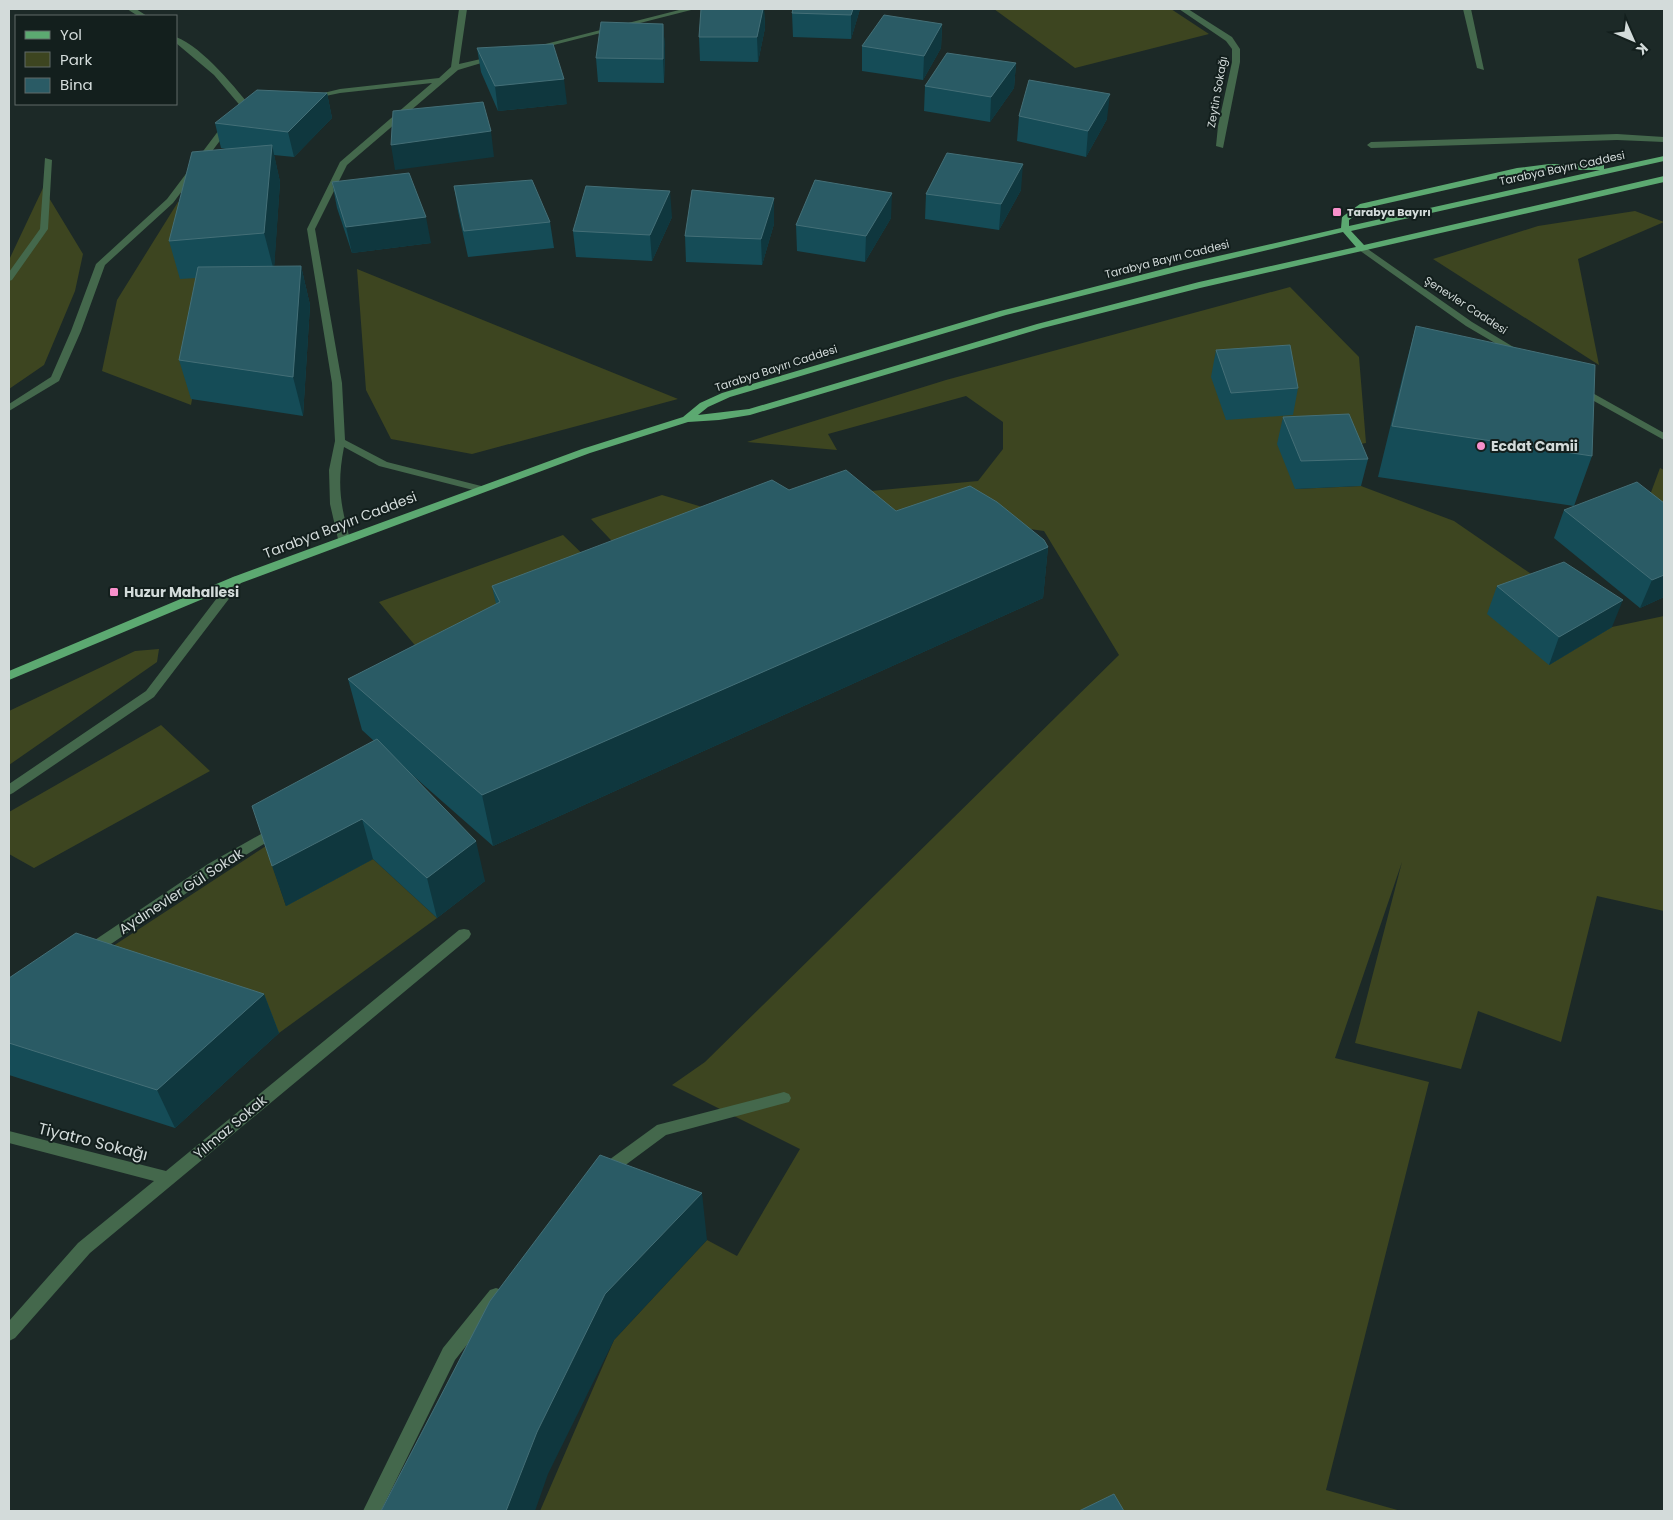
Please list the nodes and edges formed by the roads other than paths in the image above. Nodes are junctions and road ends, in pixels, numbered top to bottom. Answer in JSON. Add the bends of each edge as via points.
{"nodes":[{"id":1,"x":463,"y":9,"type":"edge"},
{"id":2,"x":692,"y":9,"type":"edge"},
{"id":3,"x":1183,"y":9,"type":"edge"},
{"id":4,"x":1467,"y":9,"type":"edge"},
{"id":5,"x":679,"y":10,"type":"edge"},
{"id":6,"x":178,"y":41,"type":"edge"},
{"id":7,"x":521,"y":51,"type":"edge"},
{"id":8,"x":502,"y":56,"type":"edge"},
{"id":9,"x":455,"y":68,"type":"junction"},
{"id":10,"x":1481,"y":68,"type":"dead end"},
{"id":11,"x":441,"y":80,"type":"junction"},
{"id":12,"x":306,"y":98,"type":"edge"},
{"id":13,"x":262,"y":110,"type":"edge"},
{"id":14,"x":245,"y":118,"type":"junction"},
{"id":15,"x":1664,"y":140,"type":"edge"},
{"id":16,"x":1371,"y":145,"type":"dead end"},
{"id":17,"x":1220,"y":146,"type":"dead end"},
{"id":18,"x":1664,"y":158,"type":"edge"},
{"id":19,"x":48,"y":160,"type":"dead end"},
{"id":20,"x":1618,"y":168,"type":"junction"},
{"id":21,"x":1664,"y":179,"type":"edge"},
{"id":22,"x":1345,"y":229,"type":"junction"},
{"id":23,"x":1362,"y":248,"type":"junction"},
{"id":24,"x":9,"y":278,"type":"edge"},
{"id":25,"x":1528,"y":359,"type":"edge"},
{"id":26,"x":1571,"y":383,"type":"edge"},
{"id":27,"x":9,"y":408,"type":"edge"},
{"id":28,"x":687,"y":419,"type":"junction"},
{"id":29,"x":1664,"y":437,"type":"edge"},
{"id":30,"x":340,"y":441,"type":"junction"},
{"id":31,"x":481,"y":488,"type":"junction"},
{"id":32,"x":344,"y":539,"type":"junction"},
{"id":33,"x":237,"y":580,"type":"junction"},
{"id":34,"x":9,"y":676,"type":"edge"},
{"id":35,"x":9,"y":790,"type":"edge"},
{"id":36,"x":288,"y":824,"type":"edge"},
{"id":37,"x":464,"y":934,"type":"dead end"},
{"id":38,"x":82,"y":956,"type":"edge"},
{"id":39,"x":784,"y":1098,"type":"dead end"},
{"id":40,"x":9,"y":1137,"type":"edge"},
{"id":41,"x":168,"y":1178,"type":"junction"},
{"id":42,"x":591,"y":1182,"type":"edge"},
{"id":43,"x":503,"y":1285,"type":"edge"},
{"id":44,"x":9,"y":1333,"type":"edge"},
{"id":45,"x":372,"y":1511,"type":"edge"}],
"edges":[{"from":1,"to":9,"type":"street"},
{"from":2,"to":5,"type":"street"},
{"from":3,"to":17,"type":"street","name":"Zeytin Sokağı","via":[[1229,39],[1236,49]]},
{"from":4,"to":10,"type":"street"},
{"from":5,"to":7,"type":"street"},
{"from":6,"to":14,"type":"street","via":[[229,85]]},
{"from":8,"to":9,"type":"street"},
{"from":9,"to":11,"type":"street"},
{"from":11,"to":12,"type":"street"},
{"from":11,"to":30,"type":"street","via":[[343,164],[311,229],[338,384]]},
{"from":13,"to":14,"type":"street"},
{"from":14,"to":27,"type":"street","via":[[222,132],[170,201],[101,264],[55,379]]},
{"from":15,"to":16,"type":"street","via":[[1617,137]]},
{"from":18,"to":20,"type":"main road","name":"Tarabya Bayırı Caddesi"},
{"from":19,"to":24,"type":"street","via":[[44,229]]},
{"from":20,"to":22,"type":"main road","name":"Tarabya Bayırı Caddesi"},
{"from":20,"to":22,"type":"main road","via":[[1574,166],[1517,171],[1381,201],[1355,210],[1345,220]]},
{"from":21,"to":23,"type":"main road","name":"Tarabya Bayırı Caddesi"},
{"from":22,"to":23,"type":"main road"},
{"from":22,"to":28,"type":"main road","name":"Tarabya Bayırı Caddesi","via":[[1003,313],[726,395],[704,405]]},
{"from":23,"to":25,"type":"street","name":"Şenevler Caddesi","via":[[1469,324]]},
{"from":23,"to":28,"type":"main road","name":"Tarabya Bayırı Caddesi","via":[[1255,271],[1040,326],[750,412]]},
{"from":26,"to":29,"type":"street"},
{"from":28,"to":31,"type":"main road","name":"Tarabya Bayırı Caddesi"},
{"from":30,"to":31,"type":"street","via":[[383,464]]},
{"from":30,"to":32,"type":"street","via":[[334,470],[335,504]]},
{"from":31,"to":32,"type":"main road","name":"Tarabya Bayırı Caddesi"},
{"from":32,"to":33,"type":"main road","name":"Tarabya Bayırı Caddesi"},
{"from":33,"to":34,"type":"main road","name":"Tarabya Bayırı Caddesi"},
{"from":33,"to":35,"type":"street","via":[[150,694]]},
{"from":36,"to":38,"type":"street","name":"Aydınevler Gül Sokak","via":[[213,868]]},
{"from":37,"to":41,"type":"street","name":"Yılmaz Sokak"},
{"from":39,"to":42,"type":"street","via":[[662,1130]]},
{"from":40,"to":41,"type":"street","name":"Tiyatro Sokağı"},
{"from":41,"to":44,"type":"street","name":"Yılmaz Sokak","via":[[84,1248]]},
{"from":43,"to":45,"type":"street","via":[[449,1354]]}]}
